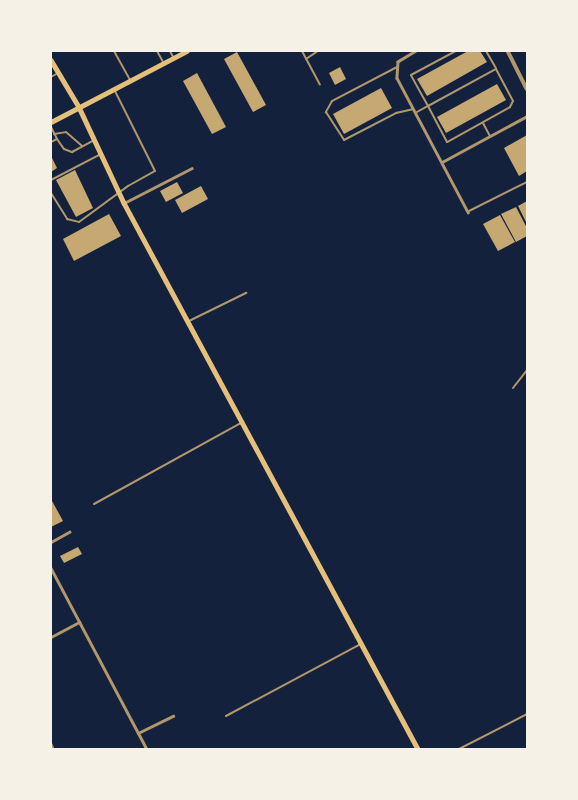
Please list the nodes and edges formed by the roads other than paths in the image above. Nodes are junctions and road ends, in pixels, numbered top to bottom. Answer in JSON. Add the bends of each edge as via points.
{"nodes":[{"id":1,"x":114,"y":51,"type":"edge"},
{"id":2,"x":157,"y":51,"type":"edge"},
{"id":3,"x":170,"y":51,"type":"edge"},
{"id":4,"x":187,"y":51,"type":"edge"},
{"id":5,"x":302,"y":51,"type":"edge"},
{"id":6,"x":318,"y":51,"type":"edge"},
{"id":7,"x":416,"y":51,"type":"edge"},
{"id":8,"x":456,"y":51,"type":"edge"},
{"id":9,"x":486,"y":51,"type":"edge"},
{"id":10,"x":508,"y":51,"type":"edge"},
{"id":11,"x":449,"y":52,"type":"edge"},
{"id":12,"x":173,"y":58,"type":"junction"},
{"id":13,"x":306,"y":59,"type":"junction"},
{"id":14,"x":51,"y":60,"type":"edge"},
{"id":15,"x":164,"y":63,"type":"junction"},
{"id":16,"x":397,"y":67,"type":"junction"},
{"id":17,"x":496,"y":69,"type":"junction"},
{"id":18,"x":58,"y":72,"type":"junction"},
{"id":19,"x":51,"y":77,"type":"edge"},
{"id":20,"x":130,"y":81,"type":"junction"},
{"id":21,"x":320,"y":85,"type":"dead end"},
{"id":22,"x":114,"y":89,"type":"junction"},
{"id":23,"x":527,"y":89,"type":"edge"},
{"id":24,"x":428,"y":106,"type":"junction"},
{"id":25,"x":79,"y":107,"type":"junction"},
{"id":26,"x":415,"y":111,"type":"junction"},
{"id":27,"x":527,"y":116,"type":"edge"},
{"id":28,"x":51,"y":122,"type":"edge"},
{"id":29,"x":482,"y":122,"type":"junction"},
{"id":30,"x":51,"y":127,"type":"edge"},
{"id":31,"x":54,"y":134,"type":"junction"},
{"id":32,"x":490,"y":136,"type":"junction"},
{"id":33,"x":57,"y":139,"type":"junction"},
{"id":34,"x":95,"y":140,"type":"junction"},
{"id":35,"x":51,"y":142,"type":"edge"},
{"id":36,"x":82,"y":146,"type":"junction"},
{"id":37,"x":102,"y":154,"type":"junction"},
{"id":38,"x":442,"y":162,"type":"junction"},
{"id":39,"x":192,"y":168,"type":"dead end"},
{"id":40,"x":51,"y":180,"type":"edge"},
{"id":41,"x":527,"y":181,"type":"edge"},
{"id":42,"x":51,"y":193,"type":"edge"},
{"id":43,"x":119,"y":193,"type":"junction"},
{"id":44,"x":124,"y":203,"type":"junction"},
{"id":45,"x":468,"y":212,"type":"joint"},
{"id":46,"x":246,"y":293,"type":"dead end"},
{"id":47,"x":188,"y":322,"type":"junction"},
{"id":48,"x":527,"y":370,"type":"edge"},
{"id":49,"x":513,"y":388,"type":"dead end"},
{"id":50,"x":242,"y":423,"type":"junction"},
{"id":51,"x":94,"y":504,"type":"dead end"},
{"id":52,"x":69,"y":532,"type":"dead end"},
{"id":53,"x":51,"y":542,"type":"edge"},
{"id":54,"x":51,"y":568,"type":"edge"},
{"id":55,"x":79,"y":622,"type":"junction"},
{"id":56,"x":51,"y":637,"type":"edge"},
{"id":57,"x":361,"y":644,"type":"junction"},
{"id":58,"x":527,"y":714,"type":"edge"},
{"id":59,"x":173,"y":716,"type":"dead end"},
{"id":60,"x":226,"y":716,"type":"dead end"},
{"id":61,"x":138,"y":733,"type":"junction"},
{"id":62,"x":51,"y":744,"type":"edge"},
{"id":63,"x":53,"y":749,"type":"edge"},
{"id":64,"x":147,"y":749,"type":"edge"},
{"id":65,"x":418,"y":749,"type":"edge"},
{"id":66,"x":459,"y":749,"type":"edge"}],
"edges":[{"from":1,"to":20,"type":"lane"},
{"from":2,"to":15,"type":"lane"},
{"from":3,"to":12,"type":"lane"},
{"from":4,"to":12,"type":"main road"},
{"from":5,"to":13,"type":"lane"},
{"from":6,"to":13,"type":"lane"},
{"from":7,"to":16,"type":"street"},
{"from":8,"to":11,"type":"lane"},
{"from":9,"to":17,"type":"lane"},
{"from":10,"to":23,"type":"street"},
{"from":11,"to":24,"type":"lane","via":[[411,75]]},
{"from":12,"to":15,"type":"main road"},
{"from":13,"to":21,"type":"lane"},
{"from":14,"to":18,"type":"main road"},
{"from":15,"to":20,"type":"main road"},
{"from":16,"to":26,"type":"street","via":[[397,78]]},
{"from":16,"to":26,"type":"lane","via":[[332,101],[326,112],[344,140],[396,113]]},
{"from":17,"to":24,"type":"lane"},
{"from":17,"to":29,"type":"lane","via":[[513,101]]},
{"from":18,"to":19,"type":"lane"},
{"from":18,"to":25,"type":"main road"},
{"from":20,"to":22,"type":"main road"},
{"from":22,"to":25,"type":"main road"},
{"from":22,"to":43,"type":"lane","via":[[156,167]]},
{"from":24,"to":26,"type":"lane"},
{"from":24,"to":29,"type":"lane","via":[[447,142]]},
{"from":25,"to":28,"type":"main road"},
{"from":25,"to":34,"type":"main road"},
{"from":26,"to":38,"type":"street"},
{"from":27,"to":32,"type":"street"},
{"from":29,"to":32,"type":"lane"},
{"from":30,"to":31,"type":"lane"},
{"from":31,"to":33,"type":"lane"},
{"from":31,"to":36,"type":"lane","via":[[66,132]]},
{"from":32,"to":38,"type":"street"},
{"from":33,"to":35,"type":"lane"},
{"from":33,"to":36,"type":"lane","via":[[72,152]]},
{"from":34,"to":36,"type":"lane"},
{"from":34,"to":37,"type":"main road"},
{"from":37,"to":40,"type":"lane"},
{"from":37,"to":43,"type":"main road"},
{"from":38,"to":45,"type":"street"},
{"from":39,"to":44,"type":"street"},
{"from":41,"to":45,"type":"lane"},
{"from":42,"to":43,"type":"lane","via":[[73,223],[94,214]]},
{"from":43,"to":44,"type":"main road"},
{"from":44,"to":47,"type":"main road"},
{"from":46,"to":47,"type":"lane"},
{"from":47,"to":50,"type":"main road"},
{"from":48,"to":49,"type":"lane"},
{"from":50,"to":51,"type":"lane"},
{"from":50,"to":57,"type":"main road"},
{"from":52,"to":53,"type":"street"},
{"from":54,"to":55,"type":"street"},
{"from":55,"to":56,"type":"street"},
{"from":55,"to":61,"type":"street"},
{"from":57,"to":60,"type":"lane"},
{"from":57,"to":65,"type":"main road"},
{"from":58,"to":66,"type":"lane"},
{"from":59,"to":61,"type":"street"},
{"from":61,"to":64,"type":"street"},
{"from":62,"to":63,"type":"street"}]}
